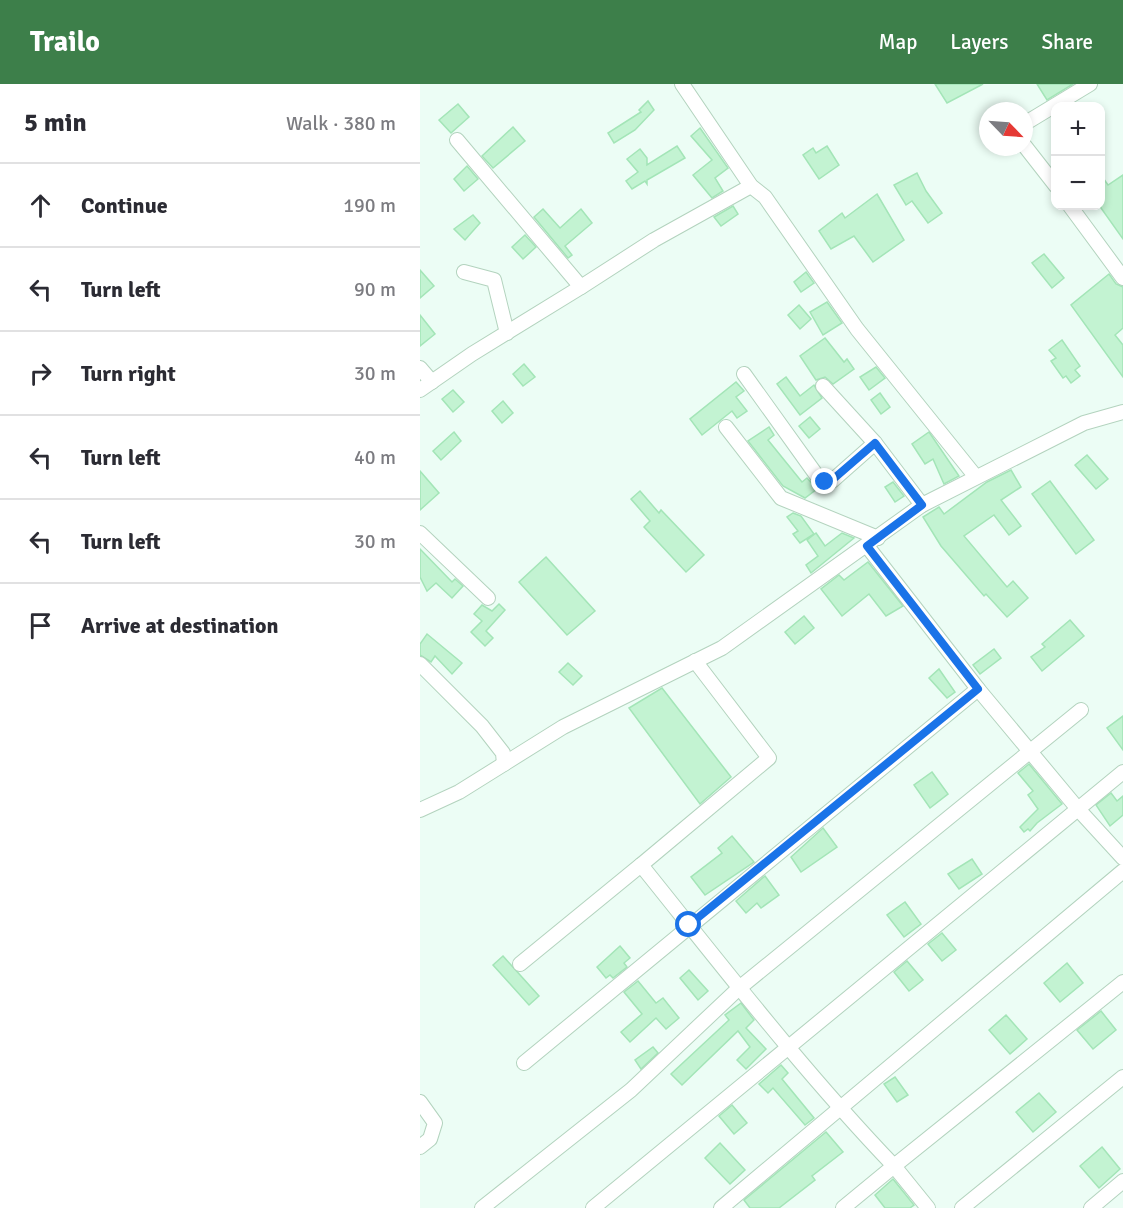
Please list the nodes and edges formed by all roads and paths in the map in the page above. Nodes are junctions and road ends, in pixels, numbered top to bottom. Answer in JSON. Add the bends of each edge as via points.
{"nodes":[{"id":1,"x":682,"y":84,"type":"edge"},
{"id":2,"x":1090,"y":84,"type":"edge"},
{"id":3,"x":1033,"y":119,"type":"edge"},
{"id":4,"x":457,"y":140,"type":"dead end"},
{"id":5,"x":1033,"y":156,"type":"edge"},
{"id":6,"x":1051,"y":180,"type":"edge"},
{"id":7,"x":751,"y":186,"type":"junction"},
{"id":8,"x":1073,"y":210,"type":"edge"},
{"id":9,"x":464,"y":272,"type":"dead end"},
{"id":10,"x":1123,"y":278,"type":"edge"},
{"id":11,"x":581,"y":287,"type":"junction"},
{"id":12,"x":507,"y":333,"type":"junction"},
{"id":13,"x":420,"y":368,"type":"edge"},
{"id":14,"x":744,"y":374,"type":"dead end"},
{"id":15,"x":426,"y":386,"type":"edge"},
{"id":16,"x":823,"y":386,"type":"dead end"},
{"id":17,"x":1123,"y":412,"type":"edge"},
{"id":18,"x":726,"y":427,"type":"dead end"},
{"id":19,"x":875,"y":443,"type":"junction"},
{"id":20,"x":976,"y":477,"type":"junction"},
{"id":21,"x":922,"y":505,"type":"junction"},
{"id":22,"x":420,"y":533,"type":"edge"},
{"id":23,"x":873,"y":542,"type":"junction"},
{"id":24,"x":488,"y":598,"type":"dead end"},
{"id":25,"x":695,"y":661,"type":"junction"},
{"id":26,"x":420,"y":664,"type":"edge"},
{"id":27,"x":978,"y":689,"type":"junction"},
{"id":28,"x":1081,"y":710,"type":"dead end"},
{"id":29,"x":1030,"y":752,"type":"junction"},
{"id":30,"x":504,"y":764,"type":"junction"},
{"id":31,"x":1123,"y":772,"type":"edge"},
{"id":32,"x":1078,"y":809,"type":"junction"},
{"id":33,"x":420,"y":810,"type":"edge"},
{"id":34,"x":1123,"y":858,"type":"edge"},
{"id":35,"x":641,"y":865,"type":"junction"},
{"id":36,"x":1123,"y":871,"type":"edge"},
{"id":37,"x":689,"y":925,"type":"junction"},
{"id":38,"x":520,"y":964,"type":"dead end"},
{"id":39,"x":1123,"y":982,"type":"edge"},
{"id":40,"x":738,"y":989,"type":"junction"},
{"id":41,"x":788,"y":1048,"type":"junction"},
{"id":42,"x":524,"y":1064,"type":"dead end"},
{"id":43,"x":1123,"y":1077,"type":"edge"},
{"id":44,"x":420,"y":1102,"type":"edge"},
{"id":45,"x":838,"y":1109,"type":"junction"},
{"id":46,"x":420,"y":1147,"type":"edge"},
{"id":47,"x":894,"y":1166,"type":"junction"},
{"id":48,"x":1123,"y":1181,"type":"edge"},
{"id":49,"x":482,"y":1208,"type":"edge"},
{"id":50,"x":594,"y":1208,"type":"edge"},
{"id":51,"x":721,"y":1208,"type":"edge"},
{"id":52,"x":843,"y":1208,"type":"edge"},
{"id":53,"x":928,"y":1208,"type":"edge"},
{"id":54,"x":962,"y":1208,"type":"edge"},
{"id":55,"x":1091,"y":1208,"type":"edge"}],
"edges":[{"from":1,"to":7,"type":"street"},
{"from":2,"to":3,"type":"street"},
{"from":4,"to":11,"type":"street"},
{"from":5,"to":6,"type":"street"},
{"from":7,"to":11,"type":"street","via":[[654,240]]},
{"from":7,"to":20,"type":"street","via":[[765,197],[857,329]]},
{"from":8,"to":10,"type":"street"},
{"from":9,"to":12,"type":"street","via":[[494,280]]},
{"from":11,"to":12,"type":"street"},
{"from":12,"to":15,"type":"street"},
{"from":13,"to":15,"type":"street"},
{"from":14,"to":19,"type":"street","via":[[820,480],[831,481]]},
{"from":16,"to":19,"type":"street"},
{"from":17,"to":20,"type":"street","via":[[1084,423]]},
{"from":18,"to":23,"type":"street","via":[[781,498]]},
{"from":19,"to":21,"type":"street"},
{"from":20,"to":21,"type":"street"},
{"from":21,"to":23,"type":"street"},
{"from":22,"to":24,"type":"street"},
{"from":23,"to":25,"type":"street","via":[[722,648]]},
{"from":23,"to":27,"type":"street"},
{"from":25,"to":30,"type":"street","via":[[563,727]]},
{"from":25,"to":35,"type":"street","via":[[769,758]]},
{"from":26,"to":30,"type":"street","via":[[482,726],[503,753]]},
{"from":27,"to":29,"type":"street"},
{"from":27,"to":37,"type":"street"},
{"from":28,"to":29,"type":"street"},
{"from":29,"to":32,"type":"street"},
{"from":29,"to":40,"type":"street"},
{"from":30,"to":33,"type":"street"},
{"from":31,"to":32,"type":"street"},
{"from":32,"to":34,"type":"street"},
{"from":32,"to":41,"type":"street"},
{"from":35,"to":37,"type":"street"},
{"from":35,"to":38,"type":"street"},
{"from":36,"to":45,"type":"street"},
{"from":37,"to":40,"type":"street"},
{"from":37,"to":42,"type":"street"},
{"from":39,"to":47,"type":"street"},
{"from":40,"to":41,"type":"street"},
{"from":40,"to":49,"type":"street","via":[[631,1090]]},
{"from":41,"to":45,"type":"street"},
{"from":41,"to":50,"type":"street"},
{"from":43,"to":54,"type":"street"},
{"from":44,"to":46,"type":"street","via":[[435,1123],[430,1139]]},
{"from":45,"to":47,"type":"street"},
{"from":45,"to":51,"type":"street"},
{"from":47,"to":52,"type":"street"},
{"from":47,"to":53,"type":"street"},
{"from":48,"to":55,"type":"street"}]}
